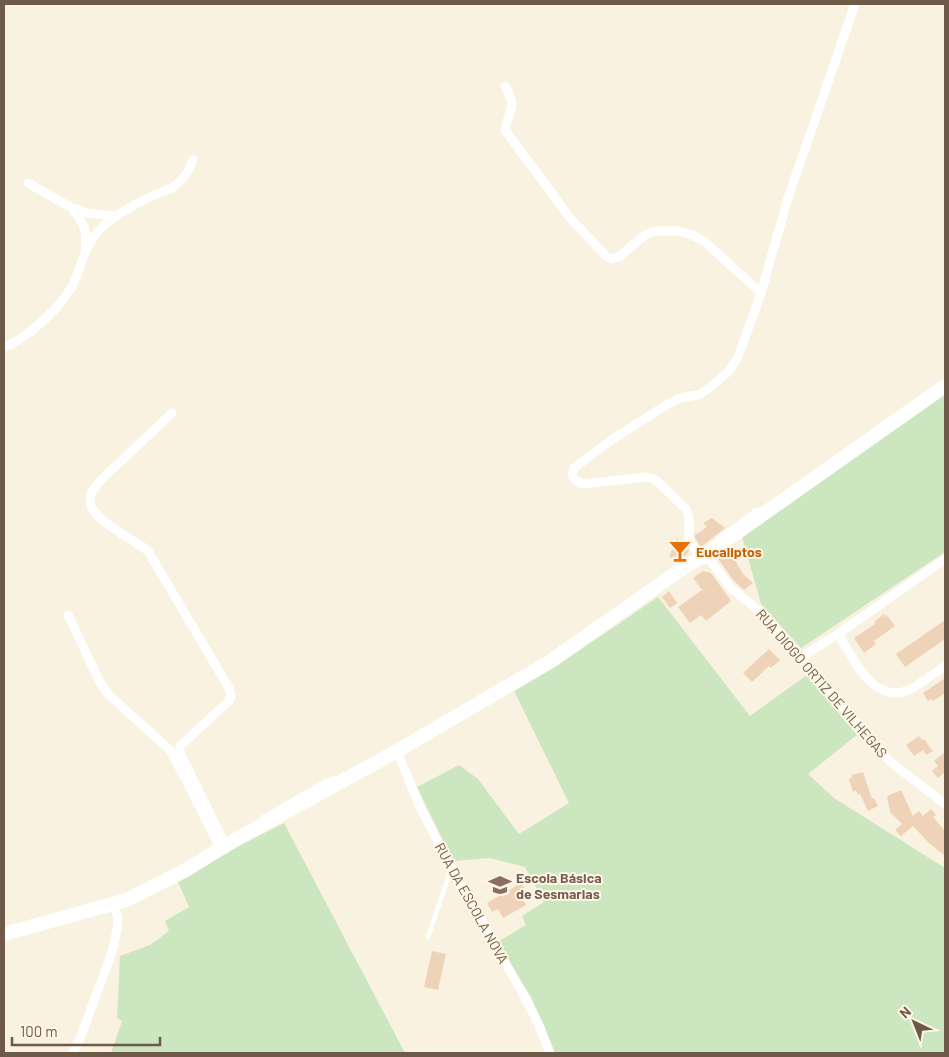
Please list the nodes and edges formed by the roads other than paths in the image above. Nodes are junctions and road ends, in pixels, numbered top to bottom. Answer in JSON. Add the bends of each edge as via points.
{"nodes":[{"id":1,"x":855,"y":4,"type":"edge"},
{"id":2,"x":505,"y":86,"type":"dead end"},
{"id":3,"x":194,"y":160,"type":"dead end"},
{"id":4,"x":28,"y":183,"type":"dead end"},
{"id":5,"x":72,"y":208,"type":"junction"},
{"id":6,"x":116,"y":216,"type":"junction"},
{"id":7,"x":84,"y":251,"type":"junction"},
{"id":8,"x":761,"y":293,"type":"junction"},
{"id":9,"x":4,"y":347,"type":"edge"},
{"id":10,"x":945,"y":386,"type":"edge"},
{"id":11,"x":172,"y":413,"type":"dead end"},
{"id":12,"x":773,"y":507,"type":"junction"},
{"id":13,"x":716,"y":540,"type":"dead end"},
{"id":14,"x":705,"y":553,"type":"junction"},
{"id":15,"x":945,"y":559,"type":"edge"},
{"id":16,"x":68,"y":615,"type":"dead end"},
{"id":17,"x":838,"y":634,"type":"junction"},
{"id":18,"x":800,"y":658,"type":"junction"},
{"id":19,"x":945,"y":666,"type":"edge"},
{"id":20,"x":397,"y":751,"type":"junction"},
{"id":21,"x":373,"y":765,"type":"junction"},
{"id":22,"x":945,"y":804,"type":"edge"},
{"id":23,"x":259,"y":819,"type":"dead end"},
{"id":24,"x":250,"y":824,"type":"dead end"},
{"id":25,"x":227,"y":845,"type":"junction"},
{"id":26,"x":451,"y":868,"type":"junction"},
{"id":27,"x":113,"y":904,"type":"junction"},
{"id":28,"x":4,"y":934,"type":"edge"},
{"id":29,"x":428,"y":937,"type":"dead end"},
{"id":30,"x":73,"y":1053,"type":"edge"},
{"id":31,"x":550,"y":1053,"type":"edge"}],
"edges":[{"from":1,"to":8,"type":"street","via":[[788,198]]},
{"from":2,"to":8,"type":"street","via":[[513,99],[506,130],[570,218],[606,256],[612,260],[620,256],[655,230],[678,231],[705,242]]},
{"from":3,"to":6,"type":"street","via":[[189,172],[173,187]]},
{"from":4,"to":5,"type":"street"},
{"from":5,"to":6,"type":"street"},
{"from":5,"to":7,"type":"street","via":[[83,221],[87,238]]},
{"from":6,"to":7,"type":"street"},
{"from":7,"to":9,"type":"street","via":[[74,282],[51,314],[16,343]]},
{"from":8,"to":14,"type":"street","name":"RUA DIOGO ORTIZ DE VILHEGAS","via":[[738,357],[729,371],[699,395],[683,397],[668,404],[611,440],[574,468],[572,475],[582,484],[648,477],[656,480],[686,509],[689,540]]},
{"from":10,"to":12,"type":"main road"},
{"from":11,"to":25,"type":"street","via":[[102,479],[90,499],[93,511],[100,519],[148,551],[231,695],[229,701],[180,746],[180,753]]},
{"from":12,"to":13,"type":"lane","via":[[755,511]]},
{"from":12,"to":14,"type":"main road"},
{"from":14,"to":18,"type":"street","name":"RUA DIOGO ORTIZ DE VILHEGAS","via":[[731,588],[758,610]]},
{"from":14,"to":20,"type":"main road","via":[[550,661]]},
{"from":15,"to":17,"type":"street"},
{"from":16,"to":25,"type":"street","via":[[101,684],[171,751]]},
{"from":17,"to":18,"type":"street"},
{"from":17,"to":19,"type":"street","via":[[868,680],[880,690],[897,693],[912,688]]},
{"from":18,"to":22,"type":"street","name":"RUA DIOGO ORTIZ DE VILHEGAS","via":[[873,745]]},
{"from":20,"to":21,"type":"main road"},
{"from":20,"to":26,"type":"street","name":"RUA DA ESCOLA NOVA","via":[[420,807]]},
{"from":21,"to":23,"type":"lane","via":[[326,781]]},
{"from":21,"to":25,"type":"main road"},
{"from":24,"to":25,"type":"lane"},
{"from":25,"to":27,"type":"main road","via":[[184,871]]},
{"from":26,"to":29,"type":"lane"},
{"from":26,"to":31,"type":"street","name":"RUA DA ESCOLA NOVA","via":[[527,1001]]},
{"from":27,"to":28,"type":"main road"},
{"from":27,"to":30,"type":"street","via":[[118,917],[112,952]]}]}
